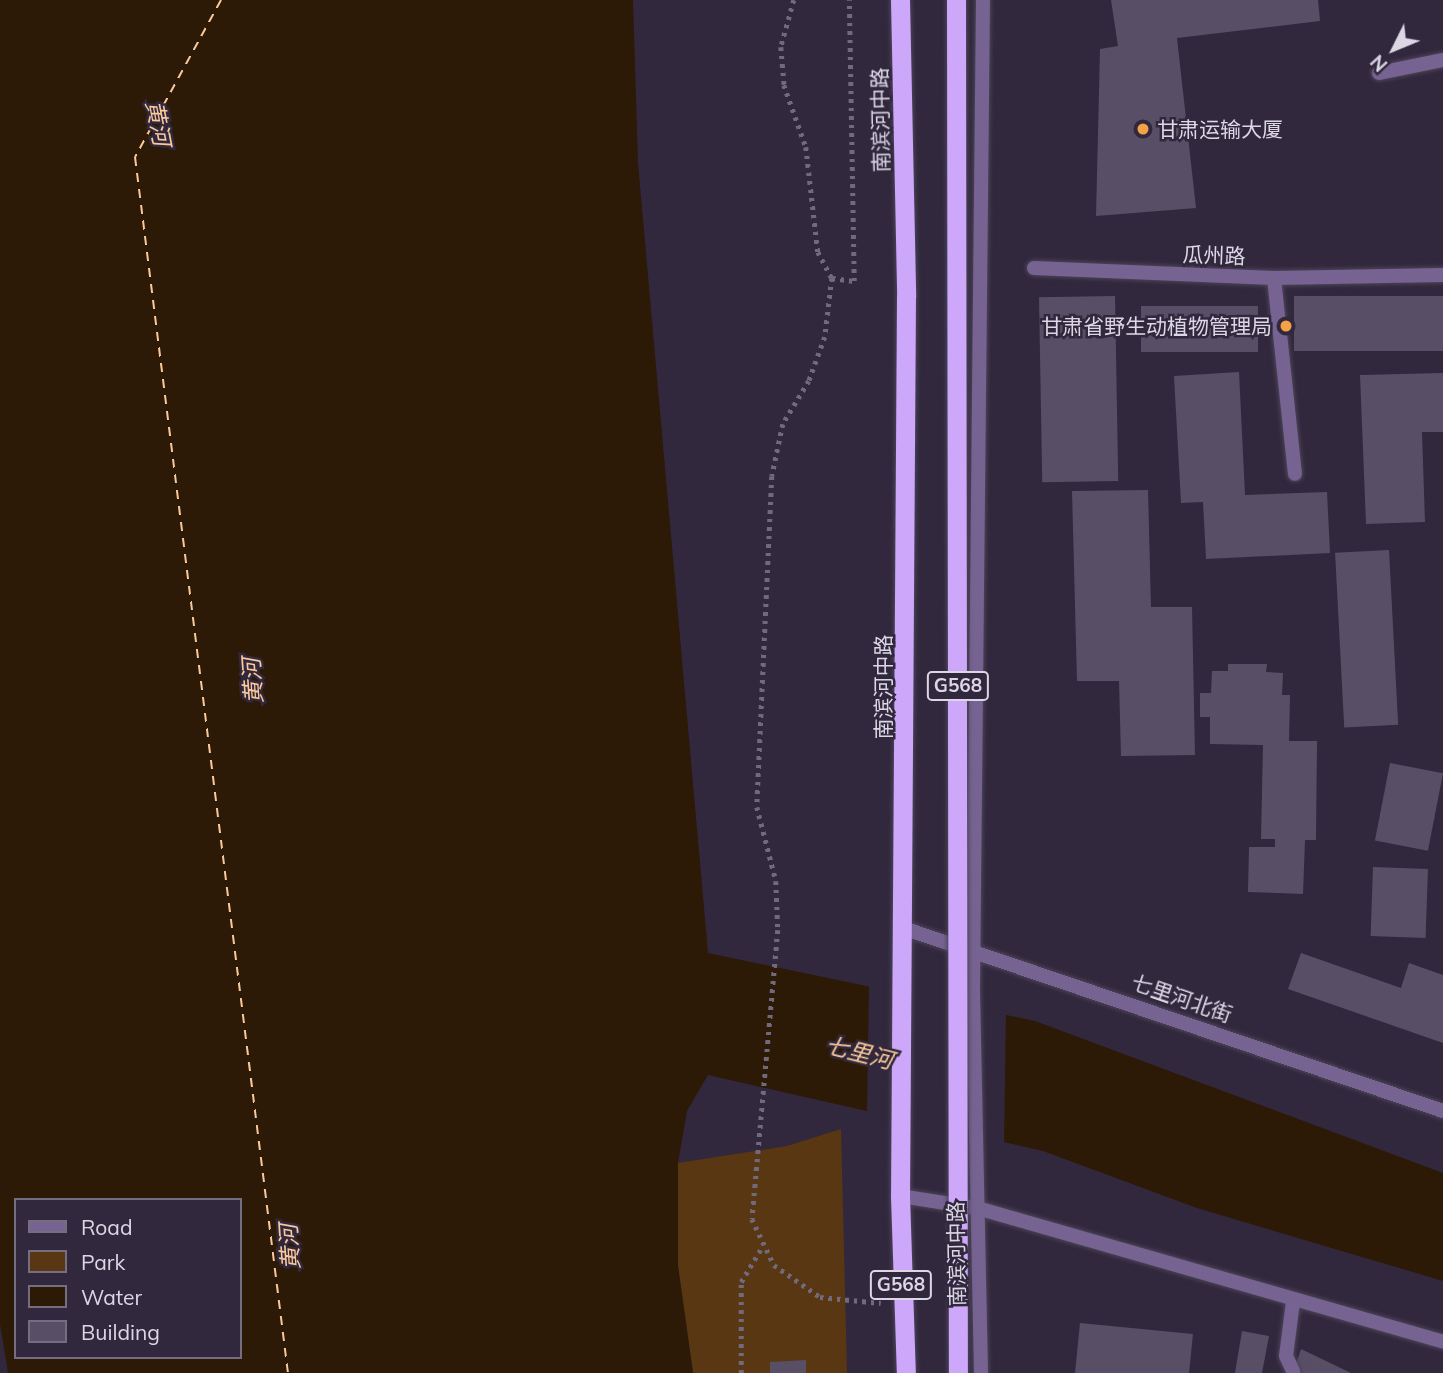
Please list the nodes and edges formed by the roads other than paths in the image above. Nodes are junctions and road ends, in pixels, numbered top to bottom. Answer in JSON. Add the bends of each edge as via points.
{"nodes":[{"id":1,"x":900,"y":0,"type":"edge"},
{"id":2,"x":956,"y":0,"type":"edge"},
{"id":3,"x":983,"y":0,"type":"edge"},
{"id":4,"x":1443,"y":60,"type":"edge"},
{"id":5,"x":1379,"y":73,"type":"dead end"},
{"id":6,"x":1034,"y":268,"type":"dead end"},
{"id":7,"x":1443,"y":275,"type":"edge"},
{"id":8,"x":1275,"y":278,"type":"junction"},
{"id":9,"x":1295,"y":474,"type":"dead end"},
{"id":10,"x":906,"y":929,"type":"junction"},
{"id":11,"x":974,"y":948,"type":"junction"},
{"id":12,"x":1443,"y":1111,"type":"edge"},
{"id":13,"x":900,"y":1196,"type":"junction"},
{"id":14,"x":977,"y":1208,"type":"junction"},
{"id":15,"x":1293,"y":1302,"type":"junction"},
{"id":16,"x":1443,"y":1342,"type":"edge"},
{"id":17,"x":1295,"y":1365,"type":"dead end"},
{"id":18,"x":906,"y":1373,"type":"edge"},
{"id":19,"x":958,"y":1373,"type":"edge"},
{"id":20,"x":981,"y":1373,"type":"edge"}],
"edges":[{"from":1,"to":10,"type":"highway","name":"南滨河中路","number":"G568"},
{"from":2,"to":19,"type":"highway","name":"南滨河中路","number":"G568","bridge":true},
{"from":3,"to":11,"type":"street","name":"南滨河中路"},
{"from":4,"to":5,"type":"street"},
{"from":6,"to":8,"type":"street","name":"瓜州路"},
{"from":7,"to":8,"type":"street","name":"瓜州路"},
{"from":8,"to":9,"type":"street"},
{"from":10,"to":11,"type":"street","name":"七里河北街"},
{"from":10,"to":13,"type":"highway","name":"南滨河中路","number":"G568"},
{"from":11,"to":12,"type":"street","name":"七里河北街"},
{"from":11,"to":14,"type":"street","name":"南滨河中路"},
{"from":13,"to":14,"type":"street"},
{"from":13,"to":18,"type":"highway","name":"南滨河中路","number":"G568"},
{"from":14,"to":15,"type":"street"},
{"from":14,"to":20,"type":"street","name":"南滨河中路"},
{"from":15,"to":16,"type":"street"},
{"from":15,"to":17,"type":"street","via":[[1286,1338]]}]}
